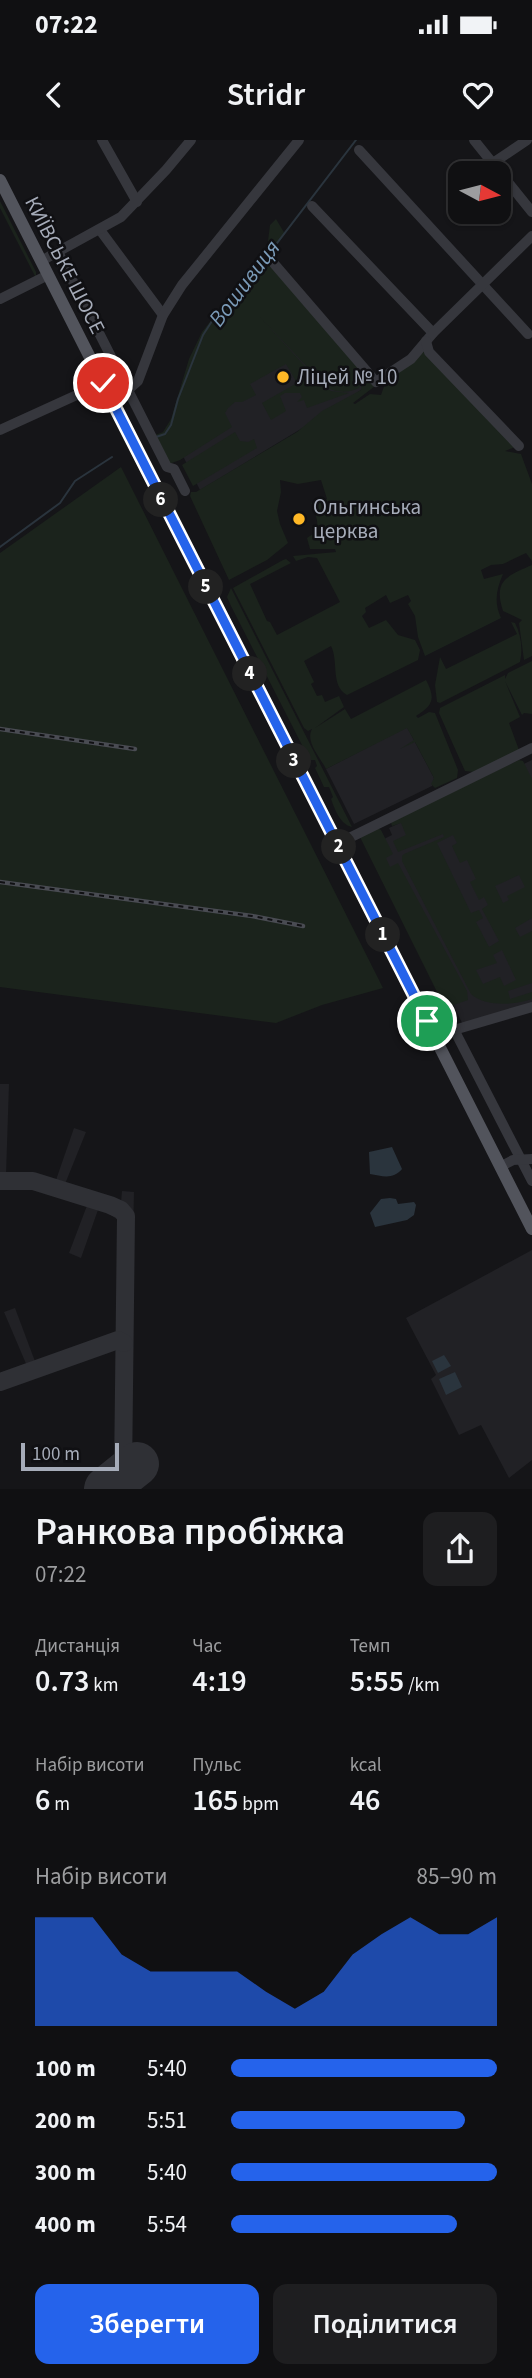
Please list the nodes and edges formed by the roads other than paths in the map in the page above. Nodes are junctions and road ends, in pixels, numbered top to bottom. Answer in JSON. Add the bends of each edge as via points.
{"nodes":[{"id":1,"x":102,"y":140,"type":"edge"},
{"id":2,"x":299,"y":140,"type":"edge"},
{"id":3,"x":474,"y":140,"type":"edge"},
{"id":4,"x":527,"y":140,"type":"edge"},
{"id":5,"x":186,"y":142,"type":"edge"},
{"id":6,"x":359,"y":150,"type":"dead end"},
{"id":7,"x":491,"y":161,"type":"edge"},
{"id":8,"x":496,"y":161,"type":"edge"},
{"id":9,"x":0,"y":180,"type":"edge"},
{"id":10,"x":511,"y":186,"type":"edge"},
{"id":11,"x":137,"y":202,"type":"junction"},
{"id":12,"x":312,"y":206,"type":"dead end"},
{"id":13,"x":532,"y":212,"type":"edge"},
{"id":14,"x":100,"y":230,"type":"junction"},
{"id":15,"x":532,"y":236,"type":"edge"},
{"id":16,"x":58,"y":252,"type":"junction"},
{"id":17,"x":270,"y":259,"type":"dead end"},
{"id":18,"x":41,"y":261,"type":"junction"},
{"id":19,"x":48,"y":275,"type":"junction"},
{"id":20,"x":483,"y":285,"type":"junction"},
{"id":21,"x":0,"y":299,"type":"edge"},
{"id":22,"x":163,"y":315,"type":"junction"},
{"id":23,"x":528,"y":334,"type":"dead end"},
{"id":24,"x":430,"y":337,"type":"junction"},
{"id":25,"x":103,"y":383,"type":"junction"},
{"id":26,"x":129,"y":389,"type":"junction"},
{"id":27,"x":0,"y":430,"type":"edge"},
{"id":28,"x":519,"y":446,"type":"dead end"},
{"id":29,"x":185,"y":491,"type":"dead end"},
{"id":30,"x":532,"y":748,"type":"edge"},
{"id":31,"x":337,"y":844,"type":"junction"},
{"id":32,"x":532,"y":1007,"type":"edge"},
{"id":33,"x":427,"y":1021,"type":"junction"},
{"id":34,"x":454,"y":1030,"type":"junction"},
{"id":35,"x":527,"y":1159,"type":"edge"},
{"id":36,"x":500,"y":1167,"type":"junction"},
{"id":37,"x":532,"y":1181,"type":"edge"},
{"id":38,"x":532,"y":1228,"type":"edge"}],
"edges":[{"from":1,"to":11,"type":"street"},
{"from":2,"to":22,"type":"street"},
{"from":3,"to":7,"type":"street"},
{"from":4,"to":8,"type":"street"},
{"from":5,"to":11,"type":"street"},
{"from":6,"to":20,"type":"street"},
{"from":9,"to":18,"type":"main road","name":"КИЇВСЬКЕ ШОСЕ"},
{"from":10,"to":13,"type":"street"},
{"from":11,"to":14,"type":"street"},
{"from":12,"to":24,"type":"street"},
{"from":14,"to":16,"type":"street"},
{"from":14,"to":22,"type":"street"},
{"from":15,"to":20,"type":"street"},
{"from":16,"to":18,"type":"street"},
{"from":16,"to":26,"type":"street"},
{"from":17,"to":24,"type":"street","via":[[376,382],[411,359]]},
{"from":18,"to":19,"type":"main road","name":"КИЇВСЬКЕ ШОСЕ"},
{"from":19,"to":21,"type":"street"},
{"from":19,"to":25,"type":"main road","name":"КИЇВСЬКЕ ШОСЕ"},
{"from":20,"to":23,"type":"street"},
{"from":20,"to":24,"type":"street"},
{"from":22,"to":26,"type":"street","via":[[138,381]]},
{"from":24,"to":28,"type":"street","via":[[432,355]]},
{"from":25,"to":27,"type":"street"},
{"from":25,"to":31,"type":"main road","name":"КИЇВСЬКЕ ШОСЕ"},
{"from":26,"to":29,"type":"street","via":[[167,467],[174,469]]},
{"from":30,"to":31,"type":"street"},
{"from":31,"to":33,"type":"main road","name":"КИЇВСЬКЕ ШОСЕ"},
{"from":32,"to":34,"type":"street"},
{"from":33,"to":34,"type":"street","via":[[445,1012]]},
{"from":33,"to":36,"type":"main road","name":"КИЇВСЬКЕ ШОСЕ"},
{"from":34,"to":35,"type":"street"},
{"from":35,"to":36,"type":"street"},
{"from":35,"to":37,"type":"street"},
{"from":36,"to":38,"type":"main road","name":"КИЇВСЬКЕ ШОСЕ"}]}
